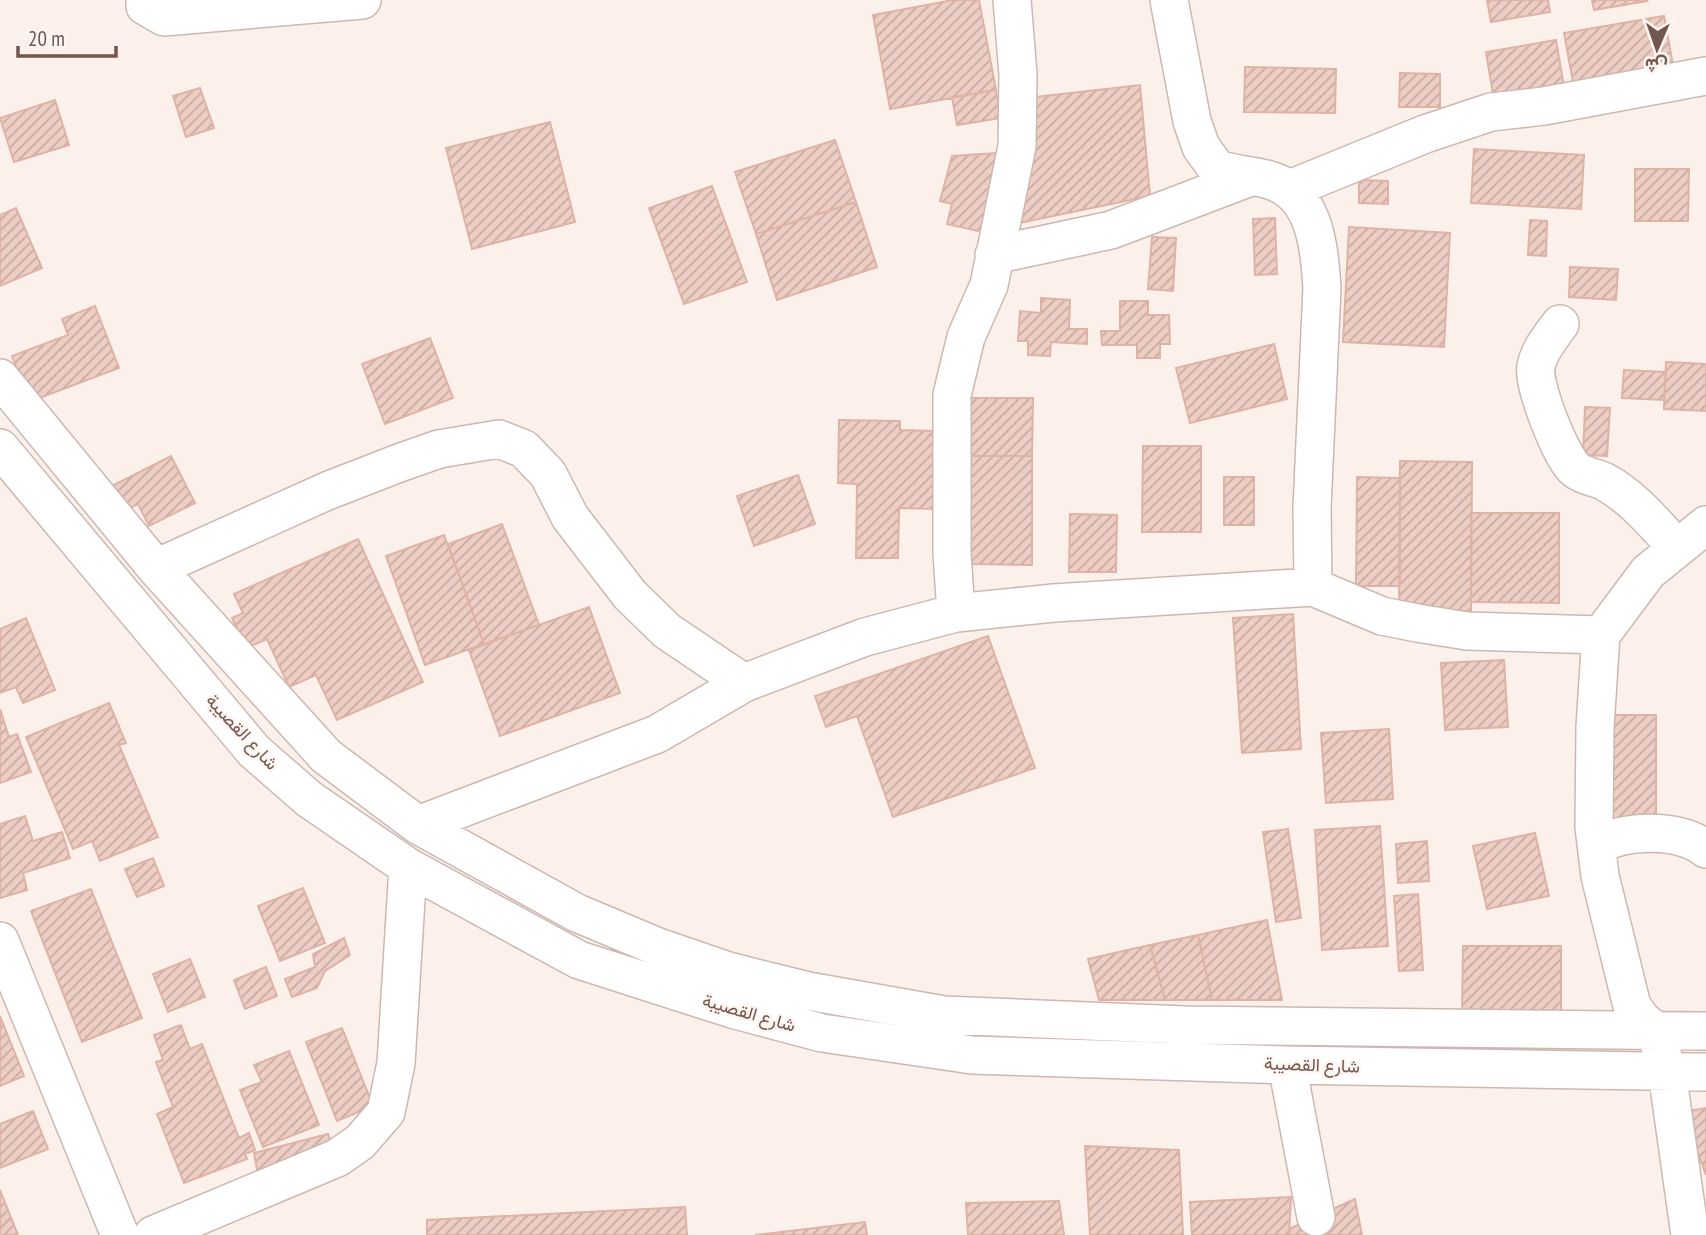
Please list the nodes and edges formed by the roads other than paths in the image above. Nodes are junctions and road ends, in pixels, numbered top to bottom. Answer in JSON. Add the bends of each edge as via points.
{"nodes":[{"id":1,"x":145,"y":0,"type":"edge"},
{"id":2,"x":362,"y":0,"type":"edge"},
{"id":3,"x":1012,"y":0,"type":"edge"},
{"id":4,"x":1169,"y":0,"type":"edge"},
{"id":5,"x":1706,"y":76,"type":"edge"},
{"id":6,"x":1248,"y":178,"type":"junction"},
{"id":7,"x":1290,"y":189,"type":"junction"},
{"id":8,"x":994,"y":255,"type":"junction"},
{"id":9,"x":1560,"y":324,"type":"dead end"},
{"id":10,"x":0,"y":378,"type":"edge"},
{"id":11,"x":0,"y":448,"type":"edge"},
{"id":12,"x":1706,"y":524,"type":"edge"},
{"id":13,"x":1678,"y":548,"type":"junction"},
{"id":14,"x":156,"y":568,"type":"junction"},
{"id":15,"x":1313,"y":587,"type":"junction"},
{"id":16,"x":956,"y":613,"type":"junction"},
{"id":17,"x":1601,"y":635,"type":"junction"},
{"id":18,"x":744,"y":682,"type":"junction"},
{"id":19,"x":418,"y":825,"type":"junction"},
{"id":20,"x":1597,"y":846,"type":"junction"},
{"id":21,"x":1706,"y":849,"type":"edge"},
{"id":22,"x":408,"y":867,"type":"junction"},
{"id":23,"x":0,"y":941,"type":"edge"},
{"id":24,"x":1656,"y":1031,"type":"junction"},
{"id":25,"x":1706,"y":1031,"type":"edge"},
{"id":26,"x":1287,"y":1065,"type":"junction"},
{"id":27,"x":1667,"y":1072,"type":"junction"},
{"id":28,"x":1706,"y":1072,"type":"edge"},
{"id":29,"x":1316,"y":1217,"type":"dead end"},
{"id":30,"x":120,"y":1235,"type":"edge"},
{"id":31,"x":153,"y":1235,"type":"edge"},
{"id":32,"x":1690,"y":1235,"type":"edge"}],
"edges":[{"from":1,"to":2,"type":"street","via":[[145,6],[164,17]]},
{"from":3,"to":8,"type":"street","via":[[1017,146]]},
{"from":4,"to":6,"type":"street","via":[[1201,147],[1217,169]]},
{"from":5,"to":7,"type":"street","via":[[1491,112]]},
{"from":6,"to":7,"type":"street"},
{"from":6,"to":8,"type":"street","via":[[1111,230]]},
{"from":7,"to":15,"type":"street","via":[[1303,202],[1313,225],[1322,288]]},
{"from":8,"to":16,"type":"street","via":[[989,285],[966,337],[952,395]]},
{"from":9,"to":13,"type":"street","via":[[1535,366],[1536,391],[1564,457],[1585,475],[1605,481]]},
{"from":10,"to":14,"type":"street"},
{"from":11,"to":22,"type":"street","name":"شارع القصيبة","via":[[254,751],[309,799]]},
{"from":12,"to":13,"type":"street"},
{"from":13,"to":17,"type":"street","via":[[1648,572]]},
{"from":14,"to":18,"type":"street","via":[[399,463],[439,449],[499,439],[524,449],[548,474],[570,517],[639,604],[667,631]]},
{"from":14,"to":19,"type":"street","via":[[326,756]]},
{"from":15,"to":16,"type":"street"},
{"from":15,"to":17,"type":"street","via":[[1382,616],[1417,623],[1479,632]]},
{"from":16,"to":18,"type":"street","via":[[865,637]]},
{"from":17,"to":20,"type":"street","via":[[1594,762]]},
{"from":18,"to":19,"type":"street","via":[[657,734]]},
{"from":19,"to":24,"type":"street","via":[[577,913],[658,947],[727,971],[808,991],[944,1016],[1184,1026]]},
{"from":20,"to":21,"type":"street","via":[[1611,838],[1646,834],[1681,837]]},
{"from":20,"to":24,"type":"street","via":[[1632,1006]]},
{"from":22,"to":26,"type":"street","name":"شارع القصيبة","via":[[579,960],[822,1033],[972,1055]]},
{"from":22,"to":31,"type":"street","via":[[396,1063],[386,1111],[360,1142],[337,1158]]},
{"from":23,"to":30,"type":"street"},
{"from":24,"to":25,"type":"street"},
{"from":24,"to":27,"type":"street"},
{"from":26,"to":27,"type":"street","name":"شارع القصيبة"},
{"from":26,"to":29,"type":"street"},
{"from":27,"to":28,"type":"street","name":"شارع القصيبة"},
{"from":27,"to":32,"type":"street"}]}
